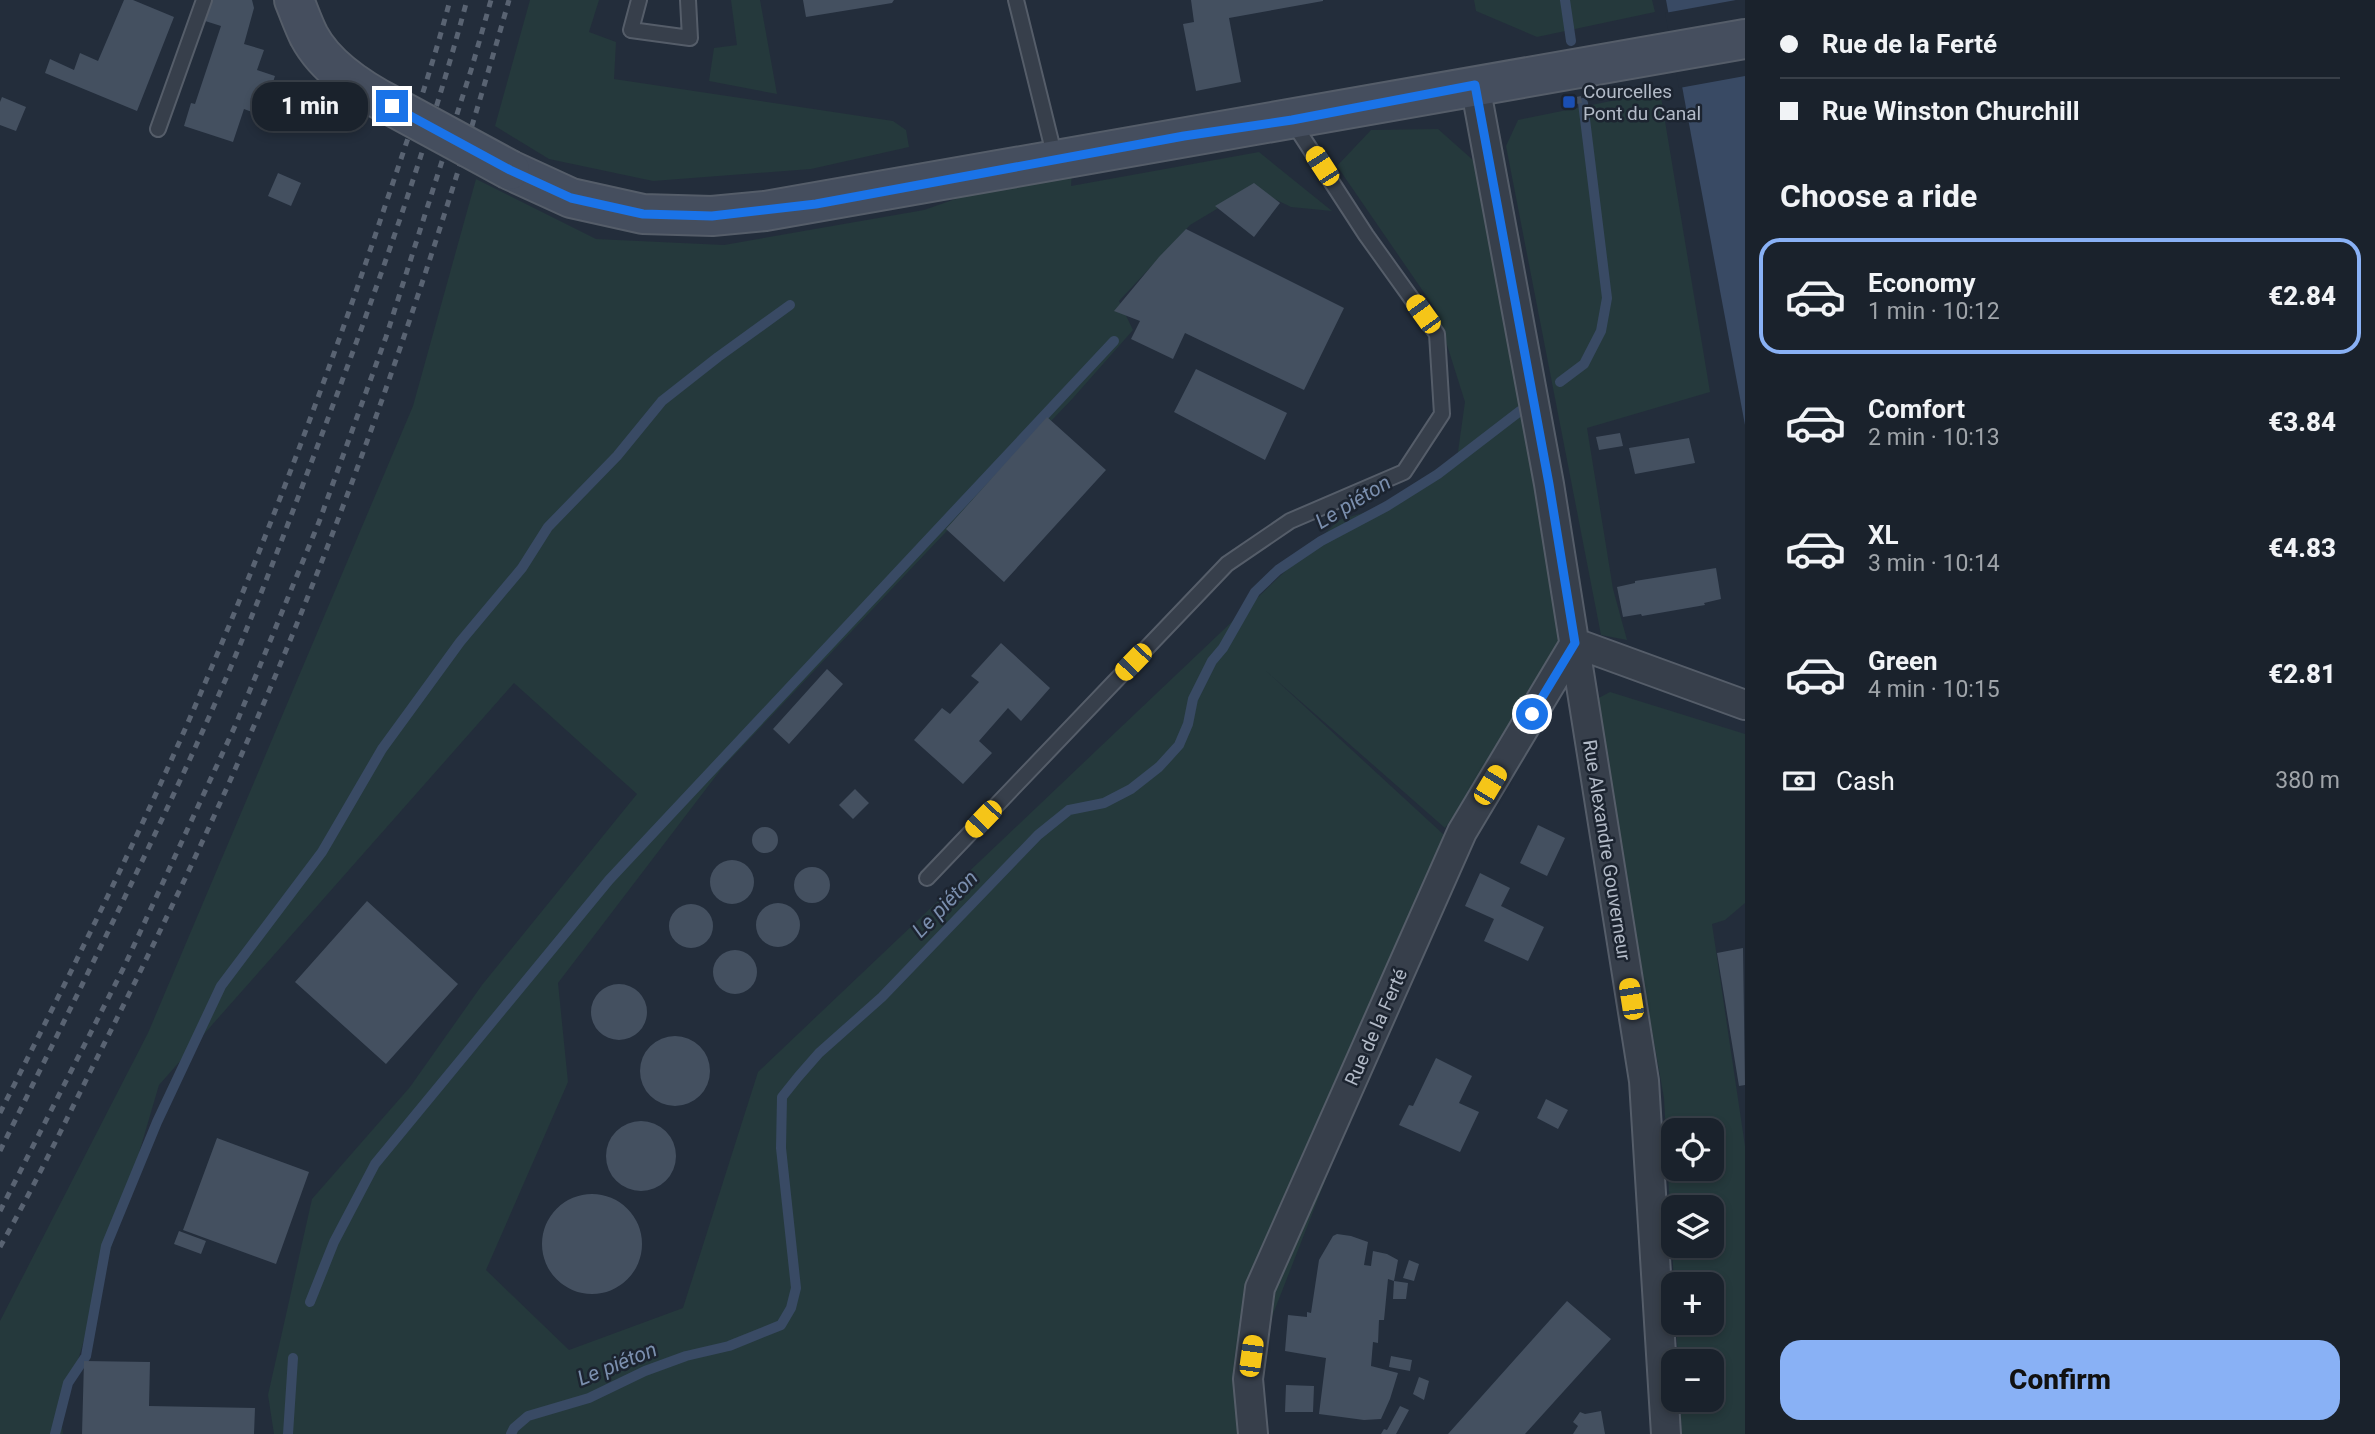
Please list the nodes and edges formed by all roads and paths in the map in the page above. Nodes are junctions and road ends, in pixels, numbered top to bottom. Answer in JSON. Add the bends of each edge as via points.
{"nodes":[{"id":1,"x":204,"y":0,"type":"edge"},
{"id":2,"x":294,"y":0,"type":"edge"},
{"id":3,"x":639,"y":0,"type":"edge"},
{"id":4,"x":688,"y":0,"type":"edge"},
{"id":5,"x":1016,"y":0,"type":"edge"},
{"id":6,"x":1745,"y":39,"type":"edge"},
{"id":7,"x":1475,"y":85,"type":"junction"},
{"id":8,"x":1292,"y":120,"type":"junction"},
{"id":9,"x":158,"y":129,"type":"dead end"},
{"id":10,"x":1055,"y":161,"type":"junction"},
{"id":11,"x":1575,"y":643,"type":"junction"},
{"id":12,"x":1745,"y":705,"type":"edge"},
{"id":13,"x":927,"y":878,"type":"dead end"},
{"id":14,"x":1253,"y":1434,"type":"edge"},
{"id":15,"x":1666,"y":1434,"type":"edge"}],
"edges":[{"from":1,"to":9,"type":"lane"},
{"from":2,"to":10,"type":"main road","bridge":true,"via":[[310,38],[359,89],[571,198],[643,214],[712,216],[816,204]]},
{"from":3,"to":4,"type":"lane","via":[[631,30],[690,38]]},
{"from":5,"to":10,"type":"lane"},
{"from":6,"to":7,"type":"main road"},
{"from":7,"to":8,"type":"main road"},
{"from":7,"to":11,"type":"street"},
{"from":8,"to":10,"type":"main road"},
{"from":8,"to":13,"type":"lane","via":[[1437,334],[1442,414],[1404,472],[1290,521],[1227,564]]},
{"from":11,"to":12,"type":"street"},
{"from":11,"to":14,"type":"street","name":"Rue de la Ferté","via":[[1462,832],[1260,1288],[1248,1379]]},
{"from":11,"to":15,"type":"street","name":"Rue Alexandre Gouverneur","via":[[1644,1081]]}]}
